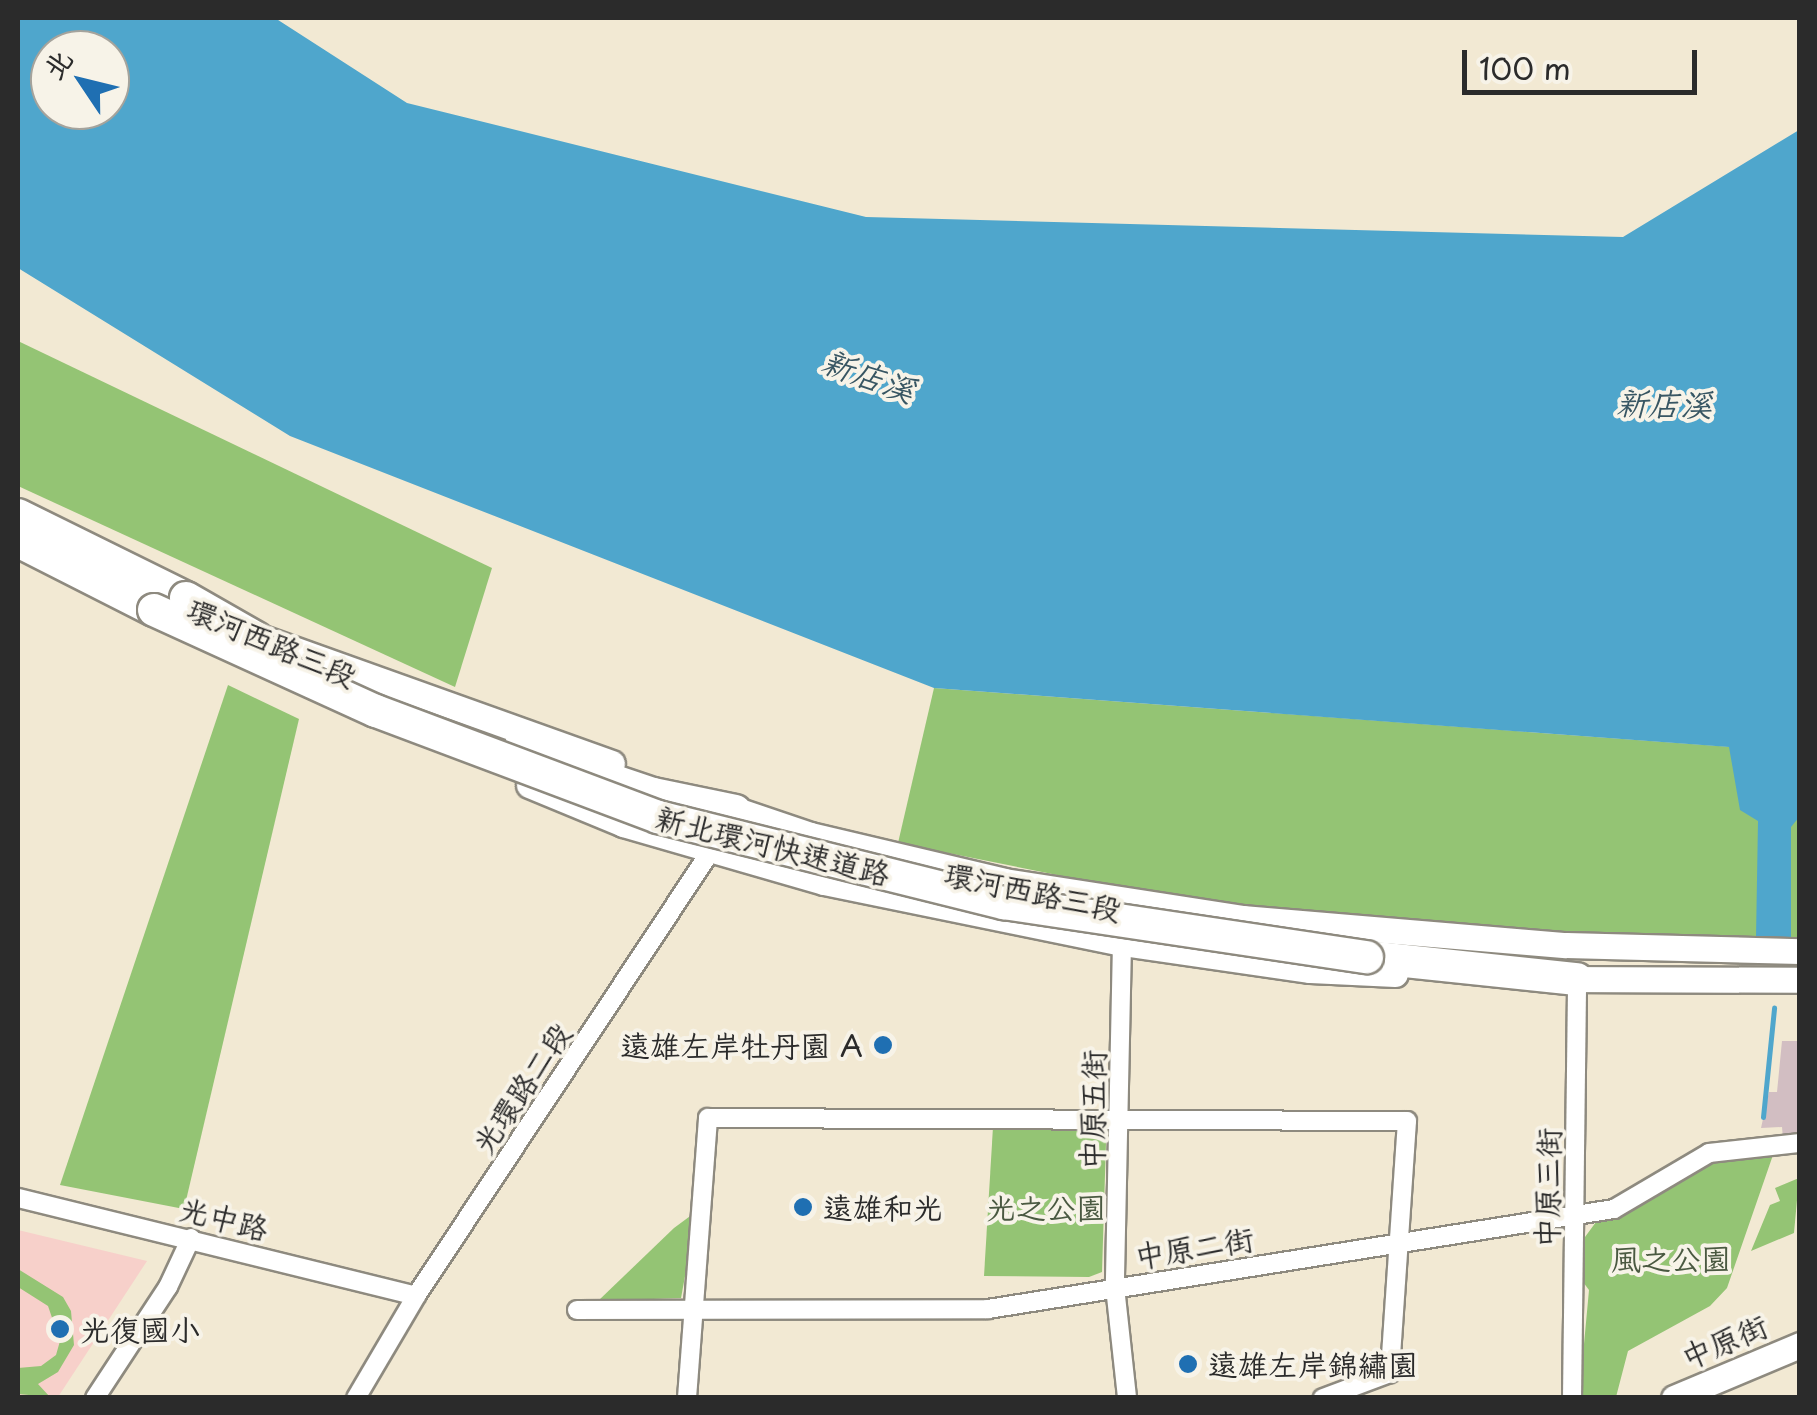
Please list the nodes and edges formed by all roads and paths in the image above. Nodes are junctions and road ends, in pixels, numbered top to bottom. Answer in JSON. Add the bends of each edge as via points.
{"nodes":[{"id":1,"x":18,"y":514,"type":"edge"},
{"id":2,"x":18,"y":528,"type":"edge"},
{"id":3,"x":18,"y":542,"type":"edge"},
{"id":4,"x":18,"y":557,"type":"edge"},
{"id":5,"x":736,"y":811,"type":"junction"},
{"id":6,"x":711,"y":850,"type":"junction"},
{"id":7,"x":1122,"y":943,"type":"junction"},
{"id":8,"x":1800,"y":951,"type":"edge"},
{"id":9,"x":1577,"y":978,"type":"junction"},
{"id":10,"x":1800,"y":980,"type":"edge"},
{"id":11,"x":1119,"y":1118,"type":"junction"},
{"id":12,"x":1800,"y":1142,"type":"edge"},
{"id":13,"x":18,"y":1198,"type":"edge"},
{"id":14,"x":1574,"y":1212,"type":"junction"},
{"id":15,"x":191,"y":1238,"type":"junction"},
{"id":16,"x":1402,"y":1244,"type":"junction"},
{"id":17,"x":1115,"y":1286,"type":"junction"},
{"id":18,"x":416,"y":1296,"type":"junction"},
{"id":19,"x":577,"y":1310,"type":"dead end"},
{"id":20,"x":693,"y":1310,"type":"junction"},
{"id":21,"x":1800,"y":1345,"type":"edge"},
{"id":22,"x":1723,"y":1388,"type":"edge"},
{"id":23,"x":95,"y":1398,"type":"edge"},
{"id":24,"x":356,"y":1398,"type":"edge"},
{"id":25,"x":687,"y":1398,"type":"edge"},
{"id":26,"x":1127,"y":1398,"type":"edge"},
{"id":27,"x":1323,"y":1398,"type":"edge"},
{"id":28,"x":1572,"y":1398,"type":"edge"},
{"id":29,"x":1674,"y":1398,"type":"edge"}],
"edges":[{"from":1,"to":5,"type":"highway","name":"新北環河快速道路","bridge":true,"via":[[288,656],[457,726],[653,794]]},
{"from":2,"to":5,"type":"main road","name":"環河西路三段","via":[[179,608]]},
{"from":3,"to":9,"type":"highway","name":"新北環河快速道路","bridge":true,"via":[[376,711],[658,816],[1004,903],[1367,957]]},
{"from":4,"to":6,"type":"main road","name":"環河西路三段","via":[[171,636],[623,824]]},
{"from":5,"to":6,"type":"street","name":"光環路二段"},
{"from":5,"to":8,"type":"main road","name":"環河西路三段","via":[[1004,881],[1242,918],[1566,945]]},
{"from":6,"to":7,"type":"main road","name":"環河西路三段","via":[[824,882]]},
{"from":6,"to":18,"type":"street","name":"光環路二段"},
{"from":7,"to":9,"type":"main road","name":"環河西路三段","via":[[1310,970]]},
{"from":7,"to":11,"type":"street","name":"中原五街"},
{"from":9,"to":10,"type":"main road","name":"環河西路三段"},
{"from":9,"to":14,"type":"street","name":"中原三街"},
{"from":11,"to":16,"type":"street","via":[[1408,1121]]},
{"from":11,"to":17,"type":"street","name":"中原五街"},
{"from":11,"to":20,"type":"street","via":[[708,1118]]},
{"from":12,"to":14,"type":"street","name":"中原二街","via":[[1710,1153],[1640,1199]]},
{"from":13,"to":15,"type":"street","name":"光中路"},
{"from":14,"to":16,"type":"street","name":"中原二街"},
{"from":14,"to":28,"type":"street","name":"中原三街"},
{"from":15,"to":18,"type":"street","name":"光中路"},
{"from":15,"to":23,"type":"street","via":[[168,1287]]},
{"from":16,"to":17,"type":"street","name":"中原二街"},
{"from":16,"to":27,"type":"street","via":[[1390,1373]]},
{"from":17,"to":20,"type":"street","name":"中原二街","via":[[988,1309]]},
{"from":17,"to":26,"type":"street","name":"中原五街"},
{"from":18,"to":24,"type":"street","name":"光環路二段"},
{"from":19,"to":20,"type":"street","name":"中原二街"},
{"from":20,"to":25,"type":"street"},
{"from":21,"to":22,"type":"main road","name":"中原街"},
{"from":22,"to":29,"type":"main road","name":"中原街"}]}
